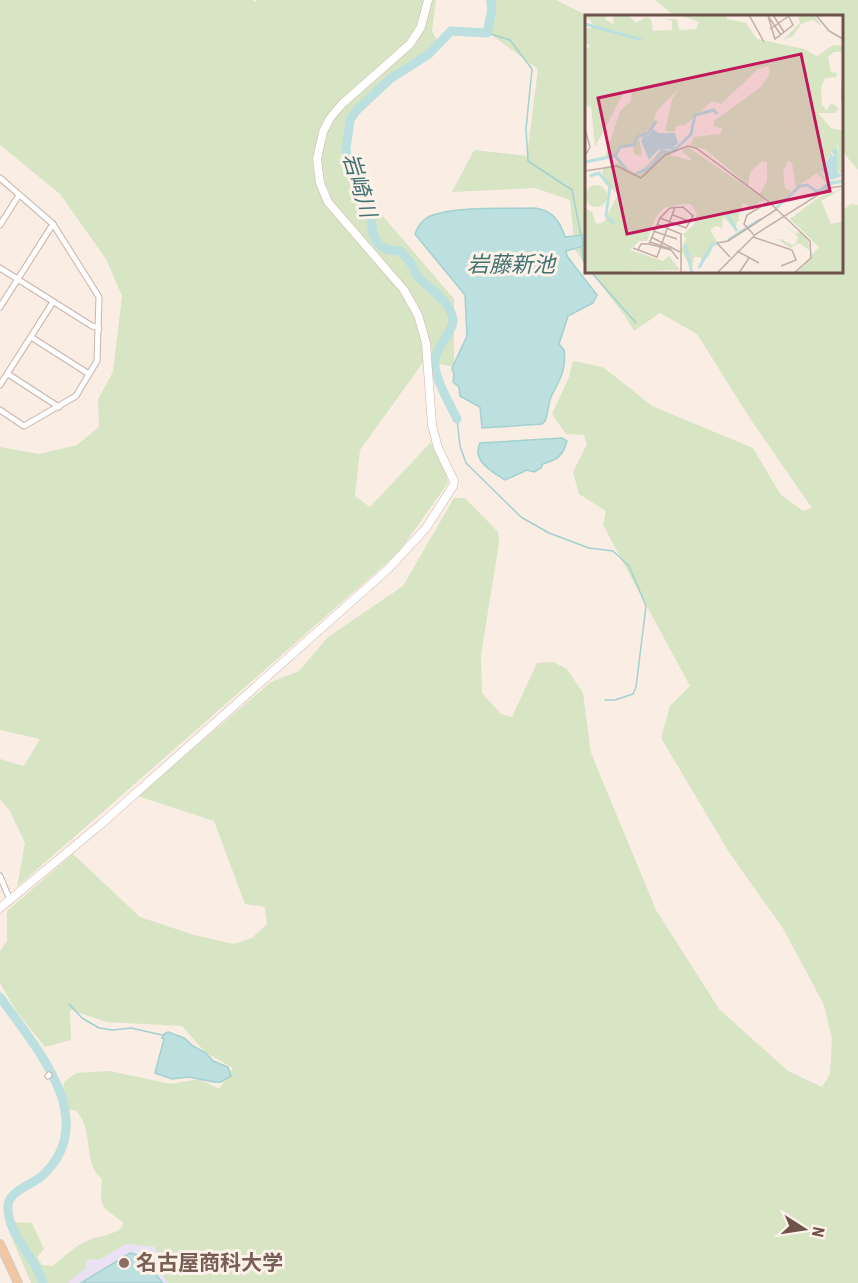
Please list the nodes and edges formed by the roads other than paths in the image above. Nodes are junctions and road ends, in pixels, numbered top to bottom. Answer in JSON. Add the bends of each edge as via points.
{"nodes":[{"id":1,"x":428,"y":0,"type":"edge"},
{"id":2,"x":0,"y":178,"type":"edge"},
{"id":3,"x":20,"y":195,"type":"junction"},
{"id":4,"x":53,"y":224,"type":"junction"},
{"id":5,"x":0,"y":225,"type":"edge"},
{"id":6,"x":0,"y":268,"type":"edge"},
{"id":7,"x":18,"y":279,"type":"junction"},
{"id":8,"x":53,"y":302,"type":"junction"},
{"id":9,"x":0,"y":307,"type":"edge"},
{"id":10,"x":99,"y":328,"type":"junction"},
{"id":11,"x":31,"y":337,"type":"junction"},
{"id":12,"x":8,"y":374,"type":"junction"},
{"id":13,"x":89,"y":374,"type":"junction"},
{"id":14,"x":0,"y":386,"type":"edge"},
{"id":15,"x":59,"y":407,"type":"junction"},
{"id":16,"x":0,"y":410,"type":"edge"},
{"id":17,"x":0,"y":876,"type":"edge"},
{"id":18,"x":10,"y":900,"type":"junction"},
{"id":19,"x":0,"y":908,"type":"edge"},
{"id":20,"x":0,"y":1244,"type":"edge"},
{"id":21,"x":18,"y":1283,"type":"edge"}],
"edges":[{"from":1,"to":18,"type":"street","via":[[421,27],[410,44],[330,118],[321,138],[318,166],[328,202],[404,290],[418,315],[426,343],[432,425],[438,448],[454,477],[453,486],[426,528],[387,570]]},
{"from":2,"to":3,"type":"street"},
{"from":3,"to":4,"type":"street"},
{"from":3,"to":5,"type":"street"},
{"from":4,"to":7,"type":"street"},
{"from":4,"to":10,"type":"street","via":[[99,297]]},
{"from":6,"to":7,"type":"street"},
{"from":7,"to":8,"type":"street"},
{"from":7,"to":9,"type":"street"},
{"from":8,"to":10,"type":"street"},
{"from":8,"to":11,"type":"street"},
{"from":10,"to":13,"type":"street","via":[[97,361]]},
{"from":11,"to":12,"type":"street"},
{"from":11,"to":13,"type":"street"},
{"from":12,"to":14,"type":"street"},
{"from":12,"to":15,"type":"street"},
{"from":13,"to":15,"type":"street","via":[[76,396]]},
{"from":15,"to":16,"type":"street","via":[[24,426]]},
{"from":17,"to":18,"type":"street"},
{"from":18,"to":19,"type":"street"},
{"from":20,"to":21,"type":"main road"}]}
